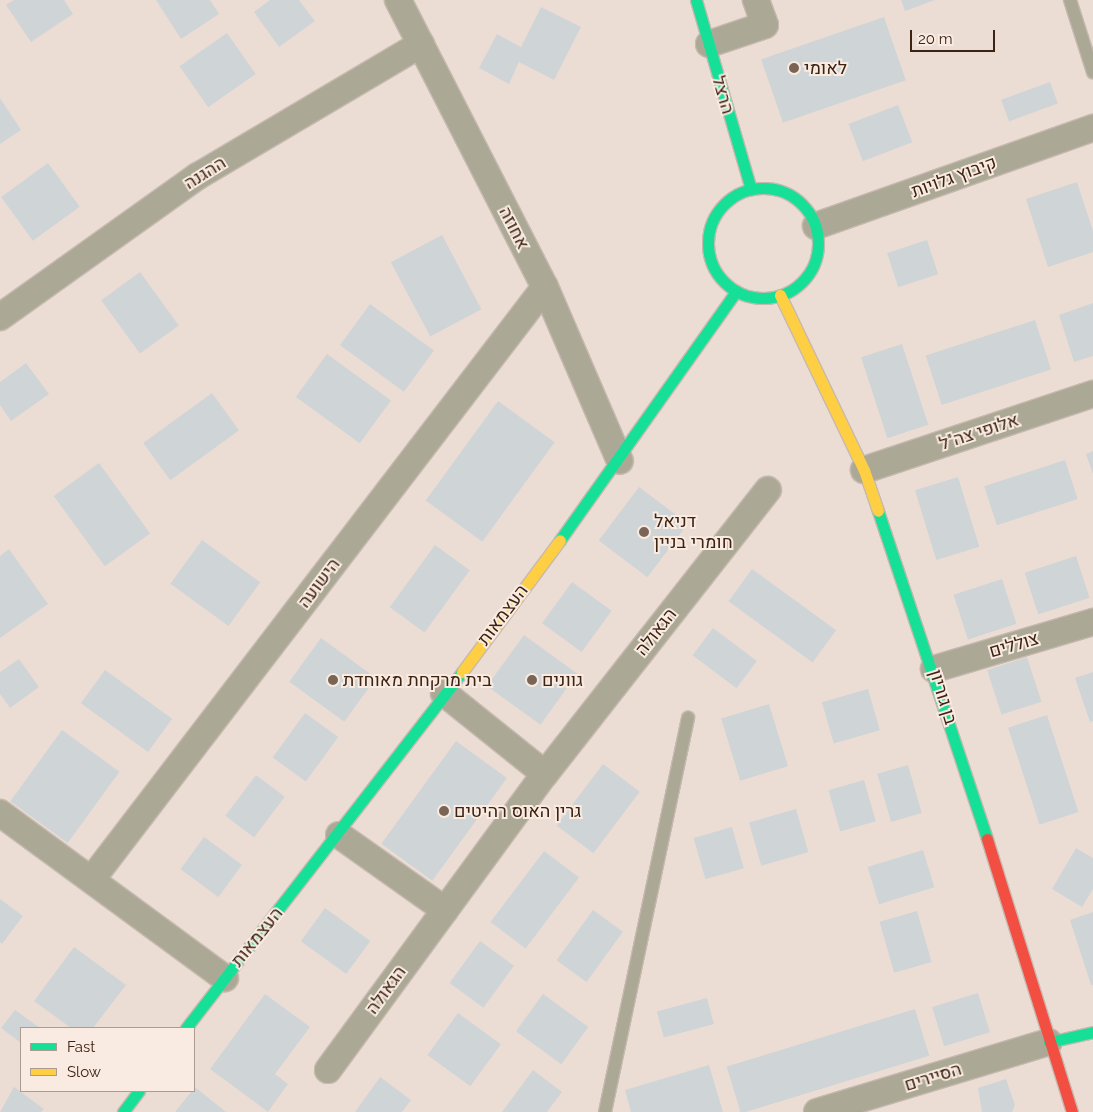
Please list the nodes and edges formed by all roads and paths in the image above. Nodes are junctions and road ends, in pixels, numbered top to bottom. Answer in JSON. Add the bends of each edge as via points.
{"nodes":[{"id":1,"x":398,"y":0,"type":"edge"},
{"id":2,"x":696,"y":0,"type":"edge"},
{"id":3,"x":756,"y":0,"type":"edge"},
{"id":4,"x":1070,"y":0,"type":"edge"},
{"id":5,"x":421,"y":44,"type":"junction"},
{"id":6,"x":709,"y":44,"type":"junction"},
{"id":7,"x":1093,"y":72,"type":"edge"},
{"id":8,"x":1093,"y":128,"type":"edge"},
{"id":9,"x":751,"y":189,"type":"junction"},
{"id":10,"x":816,"y":226,"type":"junction"},
{"id":11,"x":545,"y":287,"type":"junction"},
{"id":12,"x":736,"y":291,"type":"junction"},
{"id":13,"x":780,"y":295,"type":"junction"},
{"id":14,"x":0,"y":317,"type":"edge"},
{"id":15,"x":1093,"y":394,"type":"edge"},
{"id":16,"x":620,"y":460,"type":"junction"},
{"id":17,"x":864,"y":470,"type":"junction"},
{"id":18,"x":768,"y":490,"type":"dead end"},
{"id":19,"x":1093,"y":622,"type":"edge"},
{"id":20,"x":934,"y":669,"type":"junction"},
{"id":21,"x":444,"y":693,"type":"junction"},
{"id":22,"x":688,"y":718,"type":"dead end"},
{"id":23,"x":545,"y":774,"type":"junction"},
{"id":24,"x":0,"y":813,"type":"edge"},
{"id":25,"x":339,"y":835,"type":"junction"},
{"id":26,"x":92,"y":880,"type":"junction"},
{"id":27,"x":445,"y":910,"type":"junction"},
{"id":28,"x":225,"y":978,"type":"junction"},
{"id":29,"x":187,"y":1027,"type":"edge"},
{"id":30,"x":1093,"y":1032,"type":"edge"},
{"id":31,"x":1049,"y":1042,"type":"junction"},
{"id":32,"x":328,"y":1070,"type":"dead end"},
{"id":33,"x":138,"y":1092,"type":"edge"},
{"id":34,"x":123,"y":1112,"type":"edge"},
{"id":35,"x":605,"y":1112,"type":"edge"},
{"id":36,"x":817,"y":1112,"type":"edge"},
{"id":37,"x":1072,"y":1112,"type":"edge"}],
"edges":[{"from":1,"to":5,"type":"street","name":"אחוזה"},
{"from":2,"to":6,"type":"street","name":"הרצל"},
{"from":3,"to":6,"type":"street","via":[[765,25]]},
{"from":4,"to":7,"type":"lane"},
{"from":5,"to":11,"type":"street","name":"אחוזה"},
{"from":5,"to":14,"type":"street","name":"ההגנה","via":[[198,176]]},
{"from":6,"to":9,"type":"street","name":"הרצל"},
{"from":8,"to":10,"type":"street","name":"קיבוץ גלויות"},
{"from":9,"to":10,"type":"street","via":[[783,191],[797,199]]},
{"from":9,"to":12,"type":"street","via":[[733,197],[711,226],[712,263]]},
{"from":10,"to":13,"type":"street","via":[[818,240],[812,267],[794,288]]},
{"from":11,"to":16,"type":"street","name":"אחוזה"},
{"from":11,"to":26,"type":"street","name":"הישועה"},
{"from":12,"to":13,"type":"street","via":[[750,296]]},
{"from":12,"to":16,"type":"street","name":"העצמאות"},
{"from":13,"to":17,"type":"street","name":"בן גוריון"},
{"from":15,"to":17,"type":"street","name":"אלופי צה\"ל"},
{"from":16,"to":21,"type":"street","name":"העצמאות"},
{"from":17,"to":20,"type":"street","name":"בן גוריון"},
{"from":18,"to":23,"type":"street","name":"הגאולה"},
{"from":19,"to":20,"type":"street","name":"צוללים"},
{"from":20,"to":31,"type":"street","name":"בן גוריון"},
{"from":21,"to":23,"type":"street"},
{"from":21,"to":25,"type":"street","name":"העצמאות"},
{"from":22,"to":35,"type":"lane"},
{"from":23,"to":27,"type":"street","name":"הגאולה"},
{"from":24,"to":26,"type":"street"},
{"from":25,"to":27,"type":"street"},
{"from":25,"to":28,"type":"street","name":"העצמאות"},
{"from":26,"to":28,"type":"street"},
{"from":27,"to":32,"type":"street","name":"הגאולה"},
{"from":28,"to":29,"type":"street","name":"העצמאות"},
{"from":30,"to":31,"type":"street"},
{"from":31,"to":36,"type":"street","name":"הסיירים"},
{"from":31,"to":37,"type":"street","name":"בן גוריון"},
{"from":33,"to":34,"type":"street"}]}
